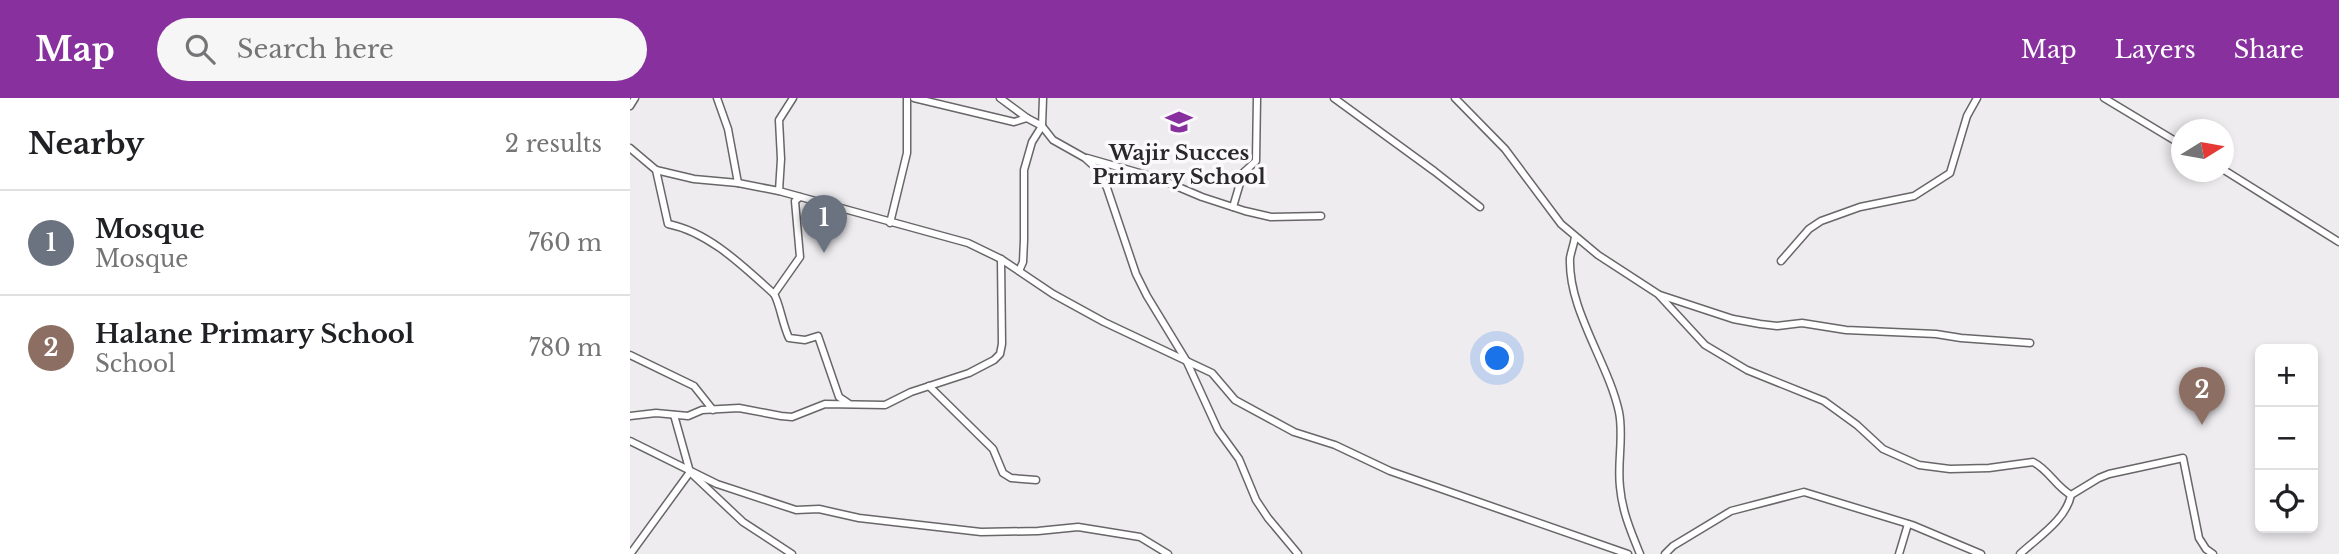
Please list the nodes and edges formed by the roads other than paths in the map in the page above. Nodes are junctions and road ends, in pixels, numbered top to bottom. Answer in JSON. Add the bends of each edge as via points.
{"nodes":[{"id":1,"x":635,"y":98,"type":"edge"},
{"id":2,"x":717,"y":98,"type":"edge"},
{"id":3,"x":793,"y":98,"type":"edge"},
{"id":4,"x":907,"y":98,"type":"edge"},
{"id":5,"x":914,"y":98,"type":"edge"},
{"id":6,"x":1000,"y":98,"type":"edge"},
{"id":7,"x":1043,"y":98,"type":"edge"},
{"id":8,"x":1257,"y":98,"type":"edge"},
{"id":9,"x":1334,"y":98,"type":"edge"},
{"id":10,"x":1455,"y":98,"type":"edge"},
{"id":11,"x":1978,"y":98,"type":"edge"},
{"id":12,"x":2104,"y":98,"type":"edge"},
{"id":13,"x":630,"y":106,"type":"edge"},
{"id":14,"x":1027,"y":118,"type":"junction"},
{"id":15,"x":1042,"y":126,"type":"junction"},
{"id":16,"x":2171,"y":138,"type":"edge"},
{"id":17,"x":630,"y":148,"type":"edge"},
{"id":18,"x":1085,"y":158,"type":"junction"},
{"id":19,"x":656,"y":170,"type":"junction"},
{"id":20,"x":2234,"y":176,"type":"edge"},
{"id":21,"x":738,"y":183,"type":"junction"},
{"id":22,"x":779,"y":191,"type":"junction"},
{"id":23,"x":800,"y":197,"type":"junction"},
{"id":24,"x":1233,"y":207,"type":"junction"},
{"id":25,"x":1480,"y":207,"type":"dead end"},
{"id":26,"x":1321,"y":216,"type":"dead end"},
{"id":27,"x":890,"y":223,"type":"junction"},
{"id":28,"x":1575,"y":237,"type":"junction"},
{"id":29,"x":2339,"y":242,"type":"edge"},
{"id":30,"x":1001,"y":259,"type":"junction"},
{"id":31,"x":1781,"y":261,"type":"dead end"},
{"id":32,"x":1019,"y":271,"type":"junction"},
{"id":33,"x":774,"y":294,"type":"junction"},
{"id":34,"x":1658,"y":294,"type":"junction"},
{"id":35,"x":2030,"y":343,"type":"dead end"},
{"id":36,"x":630,"y":355,"type":"edge"},
{"id":37,"x":1186,"y":360,"type":"junction"},
{"id":38,"x":929,"y":386,"type":"junction"},
{"id":39,"x":848,"y":403,"type":"junction"},
{"id":40,"x":713,"y":410,"type":"junction"},
{"id":41,"x":674,"y":415,"type":"junction"},
{"id":42,"x":630,"y":416,"type":"edge"},
{"id":43,"x":630,"y":441,"type":"edge"},
{"id":44,"x":690,"y":471,"type":"junction"},
{"id":45,"x":1036,"y":480,"type":"dead end"},
{"id":46,"x":2071,"y":495,"type":"junction"},
{"id":47,"x":1908,"y":524,"type":"junction"},
{"id":48,"x":1971,"y":552,"type":"edge"},
{"id":49,"x":631,"y":553,"type":"edge"},
{"id":50,"x":792,"y":554,"type":"edge"},
{"id":51,"x":1168,"y":554,"type":"edge"},
{"id":52,"x":1298,"y":554,"type":"edge"},
{"id":53,"x":1628,"y":554,"type":"edge"},
{"id":54,"x":1640,"y":554,"type":"edge"},
{"id":55,"x":1665,"y":554,"type":"edge"},
{"id":56,"x":1899,"y":554,"type":"edge"},
{"id":57,"x":1981,"y":554,"type":"edge"},
{"id":58,"x":2020,"y":554,"type":"edge"},
{"id":59,"x":2213,"y":554,"type":"edge"}],
"edges":[{"from":1,"to":13,"type":"street"},
{"from":2,"to":21,"type":"street"},
{"from":3,"to":22,"type":"street","via":[[779,120]]},
{"from":4,"to":27,"type":"street","via":[[907,153]]},
{"from":5,"to":14,"type":"street","via":[[1014,122]]},
{"from":6,"to":14,"type":"street"},
{"from":7,"to":15,"type":"street"},
{"from":8,"to":24,"type":"street","via":[[1256,161],[1243,173]]},
{"from":9,"to":25,"type":"street"},
{"from":10,"to":28,"type":"street","via":[[1505,149]]},
{"from":11,"to":31,"type":"street","via":[[1967,116],[1950,173],[1914,196],[1821,221]]},
{"from":12,"to":16,"type":"street"},
{"from":14,"to":15,"type":"street"},
{"from":15,"to":18,"type":"street","via":[[1053,140]]},
{"from":15,"to":32,"type":"street","via":[[1024,170],[1023,262]]},
{"from":17,"to":19,"type":"street"},
{"from":18,"to":24,"type":"street","via":[[1145,174]]},
{"from":18,"to":37,"type":"street","via":[[1107,188],[1141,285]]},
{"from":19,"to":21,"type":"street"},
{"from":19,"to":33,"type":"street","via":[[668,224],[698,235],[732,257]]},
{"from":20,"to":29,"type":"street"},
{"from":21,"to":22,"type":"street"},
{"from":22,"to":23,"type":"street"},
{"from":23,"to":27,"type":"street"},
{"from":23,"to":33,"type":"street","via":[[794,212],[800,257]]},
{"from":24,"to":26,"type":"street","via":[[1271,216]]},
{"from":27,"to":30,"type":"street","via":[[968,243]]},
{"from":28,"to":34,"type":"street"},
{"from":28,"to":54,"type":"street","via":[[1570,258],[1575,297],[1619,410],[1619,485],[1627,526]]},
{"from":30,"to":32,"type":"street"},
{"from":30,"to":38,"type":"street","via":[[1000,354],[969,373]]},
{"from":32,"to":37,"type":"street","via":[[1104,322]]},
{"from":33,"to":39,"type":"street","via":[[789,338],[818,336],[839,397]]},
{"from":34,"to":35,"type":"street","via":[[1760,324],[1802,323]]},
{"from":34,"to":46,"type":"street","via":[[1706,345],[1747,370],[1824,401],[1883,449],[1919,465],[1942,468],[2033,462]]},
{"from":36,"to":40,"type":"street","via":[[694,386]]},
{"from":37,"to":52,"type":"street","via":[[1256,500]]},
{"from":37,"to":53,"type":"street","via":[[1212,373],[1236,400],[1294,432],[1390,471]]},
{"from":38,"to":39,"type":"street","via":[[885,405]]},
{"from":38,"to":45,"type":"street","via":[[993,449],[1003,473]]},
{"from":39,"to":40,"type":"street","via":[[825,404],[792,416],[738,408]]},
{"from":40,"to":41,"type":"street"},
{"from":41,"to":42,"type":"street"},
{"from":41,"to":44,"type":"street"},
{"from":43,"to":44,"type":"street"},
{"from":44,"to":49,"type":"street"},
{"from":44,"to":50,"type":"street","via":[[743,522]]},
{"from":44,"to":51,"type":"street","via":[[796,510],[819,509],[981,532],[1078,527],[1140,537]]},
{"from":46,"to":58,"type":"street","via":[[2060,516]]},
{"from":46,"to":59,"type":"street","via":[[2109,474],[2183,458],[2199,538]]},
{"from":47,"to":48,"type":"street"},
{"from":47,"to":55,"type":"street","via":[[1795,493],[1731,511]]},
{"from":47,"to":56,"type":"street"},
{"from":48,"to":57,"type":"street"}]}
